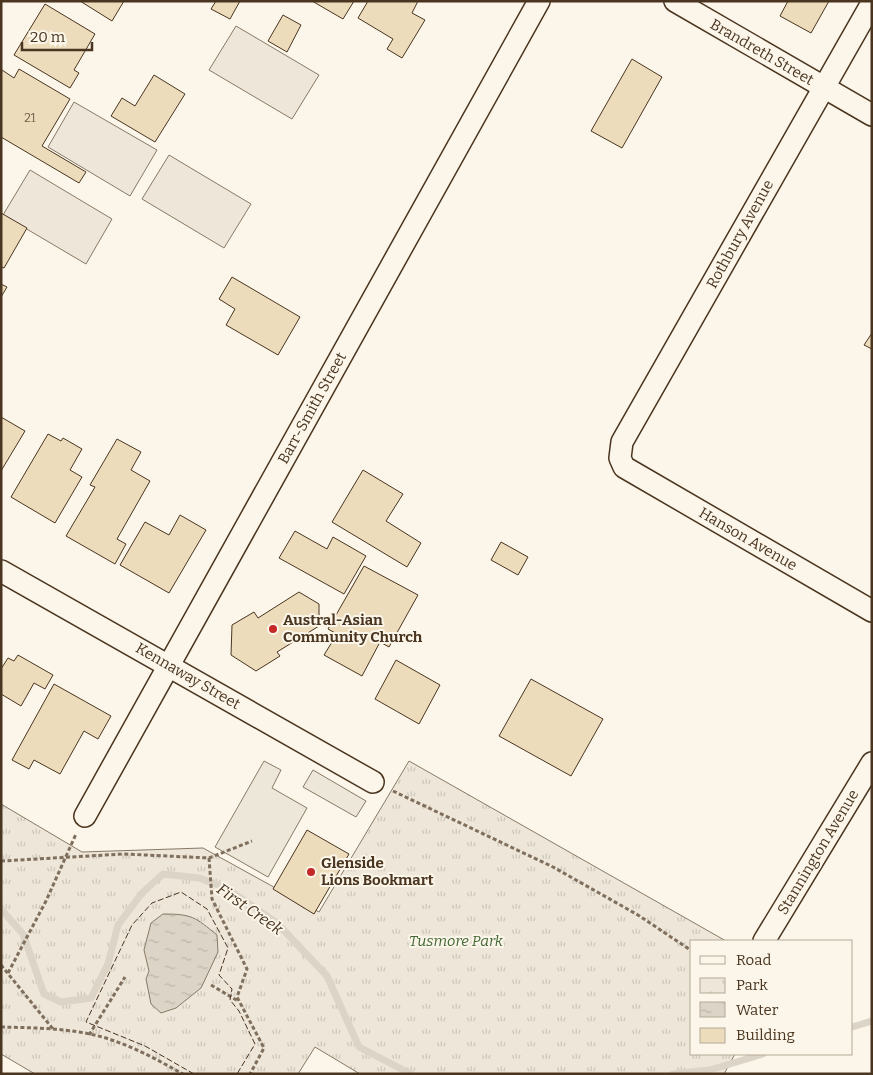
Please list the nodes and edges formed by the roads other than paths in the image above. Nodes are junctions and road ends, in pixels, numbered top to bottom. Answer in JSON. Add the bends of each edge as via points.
{"nodes":[{"id":1,"x":539,"y":1,"type":"edge"},
{"id":2,"x":675,"y":1,"type":"edge"},
{"id":3,"x":872,"y":3,"type":"edge"},
{"id":4,"x":823,"y":87,"type":"junction"},
{"id":5,"x":872,"y":116,"type":"edge"},
{"id":6,"x":624,"y":467,"type":"joint"},
{"id":7,"x":1,"y":571,"type":"edge"},
{"id":8,"x":872,"y":611,"type":"edge"},
{"id":9,"x":169,"y":665,"type":"junction"},
{"id":10,"x":872,"y":763,"type":"edge"},
{"id":11,"x":373,"y":782,"type":"road end"},
{"id":12,"x":85,"y":816,"type":"road end"},
{"id":13,"x":765,"y":940,"type":"edge"}],
"edges":[{"from":1,"to":9,"type":"street","name":"Barr-Smith Street"},
{"from":2,"to":4,"type":"street","name":"Brandreth Street"},
{"from":3,"to":4,"type":"street","name":"Rothbury Avenue"},
{"from":4,"to":5,"type":"street","name":"Brandreth Street"},
{"from":4,"to":6,"type":"street","name":"Rothbury Avenue","via":[[622,442],[620,458]]},
{"from":6,"to":8,"type":"street","name":"Hanson Avenue"},
{"from":7,"to":9,"type":"street","name":"Kennaway Street"},
{"from":9,"to":11,"type":"street","name":"Kennaway Street"},
{"from":9,"to":12,"type":"street","name":"Barr-Smith Street"},
{"from":10,"to":13,"type":"street","name":"Stannington Avenue"}]}
